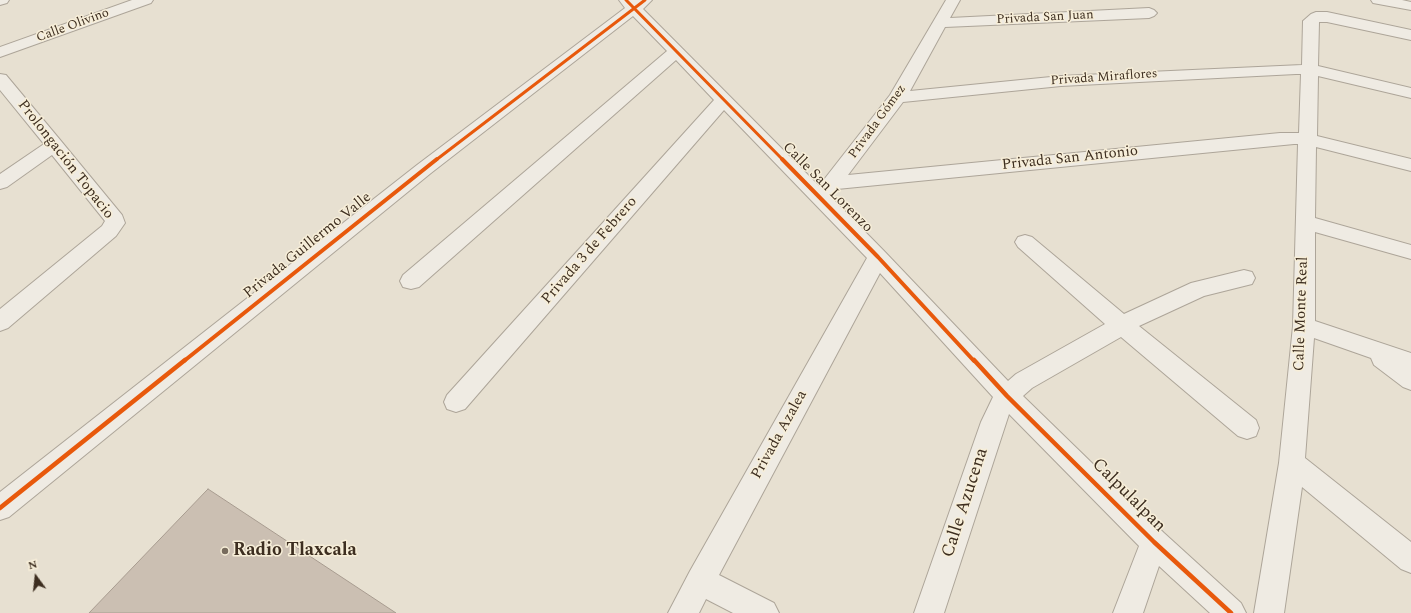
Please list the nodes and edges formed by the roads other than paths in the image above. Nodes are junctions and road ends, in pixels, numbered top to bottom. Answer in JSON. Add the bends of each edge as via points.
{"nodes":[{"id":1,"x":146,"y":0,"type":"edge"},
{"id":2,"x":953,"y":0,"type":"edge"},
{"id":3,"x":1378,"y":0,"type":"edge"},
{"id":4,"x":635,"y":3,"type":"edge"},
{"id":5,"x":1411,"y":6,"type":"edge"},
{"id":6,"x":1150,"y":13,"type":"dead end"},
{"id":7,"x":941,"y":23,"type":"junction"},
{"id":8,"x":1411,"y":35,"type":"edge"},
{"id":9,"x":0,"y":52,"type":"edge"},
{"id":10,"x":676,"y":52,"type":"junction"},
{"id":11,"x":1310,"y":70,"type":"junction"},
{"id":12,"x":0,"y":79,"type":"edge"},
{"id":13,"x":1411,"y":93,"type":"edge"},
{"id":14,"x":898,"y":97,"type":"junction"},
{"id":15,"x":723,"y":100,"type":"junction"},
{"id":16,"x":1308,"y":140,"type":"junction"},
{"id":17,"x":55,"y":145,"type":"junction"},
{"id":18,"x":1411,"y":165,"type":"edge"},
{"id":19,"x":0,"y":184,"type":"edge"},
{"id":20,"x":826,"y":191,"type":"junction"},
{"id":21,"x":1305,"y":222,"type":"junction"},
{"id":22,"x":1025,"y":242,"type":"dead end"},
{"id":23,"x":1411,"y":252,"type":"edge"},
{"id":24,"x":878,"y":257,"type":"junction"},
{"id":25,"x":1244,"y":278,"type":"dead end"},
{"id":26,"x":411,"y":281,"type":"dead end"},
{"id":27,"x":0,"y":322,"type":"edge"},
{"id":28,"x":1122,"y":325,"type":"junction"},
{"id":29,"x":1304,"y":326,"type":"junction"},
{"id":30,"x":1370,"y":349,"type":"junction"},
{"id":31,"x":1411,"y":362,"type":"edge"},
{"id":32,"x":1411,"y":380,"type":"edge"},
{"id":33,"x":1007,"y":396,"type":"junction"},
{"id":34,"x":456,"y":402,"type":"dead end"},
{"id":35,"x":1247,"y":428,"type":"dead end"},
{"id":36,"x":1292,"y":462,"type":"junction"},
{"id":37,"x":0,"y":508,"type":"edge"},
{"id":38,"x":1154,"y":542,"type":"junction"},
{"id":39,"x":1411,"y":559,"type":"edge"},
{"id":40,"x":700,"y":581,"type":"junction"},
{"id":41,"x":682,"y":613,"type":"edge"},
{"id":42,"x":764,"y":613,"type":"edge"},
{"id":43,"x":929,"y":613,"type":"edge"},
{"id":44,"x":1128,"y":613,"type":"edge"},
{"id":45,"x":1231,"y":613,"type":"edge"},
{"id":46,"x":1269,"y":613,"type":"edge"}],
"edges":[{"from":1,"to":9,"type":"street","name":"Calle Olivino"},
{"from":2,"to":7,"type":"street","name":"Privada Gómez"},
{"from":3,"to":5,"type":"street"},
{"from":4,"to":10,"type":"street","name":"Calle San Lorenzo"},
{"from":4,"to":37,"type":"street","name":"Privada Guillermo Valle"},
{"from":6,"to":7,"type":"street","name":"Privada San Juan"},
{"from":7,"to":14,"type":"street","name":"Privada Gómez"},
{"from":8,"to":11,"type":"street","name":"Calle Monte Real","via":[[1327,17],[1312,18]]},
{"from":10,"to":15,"type":"street","name":"Calle San Lorenzo"},
{"from":10,"to":26,"type":"street"},
{"from":11,"to":13,"type":"street","name":"Privada Miraflores"},
{"from":11,"to":14,"type":"street","name":"Privada Miraflores","via":[[1069,80]]},
{"from":11,"to":16,"type":"street","name":"Calle Monte Real"},
{"from":12,"to":17,"type":"street","name":"Prolongación Topacio"},
{"from":14,"to":20,"type":"street","name":"Privada Gómez"},
{"from":15,"to":20,"type":"street","name":"Calle San Lorenzo"},
{"from":15,"to":34,"type":"street","name":"Privada 3 de Febrero"},
{"from":16,"to":18,"type":"street","name":"Privada San Antonio"},
{"from":16,"to":20,"type":"street","name":"Privada San Antonio","via":[[1244,141]]},
{"from":16,"to":21,"type":"street","name":"Calle Monte Real"},
{"from":17,"to":19,"type":"street"},
{"from":17,"to":27,"type":"street","name":"Prolongación Topacio","via":[[114,217],[115,223],[109,231]]},
{"from":20,"to":24,"type":"street","name":"Calle San Lorenzo"},
{"from":21,"to":23,"type":"street"},
{"from":21,"to":29,"type":"street","name":"Calle Monte Real"},
{"from":22,"to":28,"type":"street"},
{"from":24,"to":33,"type":"street","name":"Calle San Lorenzo"},
{"from":24,"to":40,"type":"street","name":"Privada Azalea"},
{"from":25,"to":28,"type":"street","name":"Calle Azucena","via":[[1192,292]]},
{"from":28,"to":33,"type":"street","name":"Calle Azucena","via":[[1024,381]]},
{"from":28,"to":35,"type":"street"},
{"from":29,"to":30,"type":"street"},
{"from":29,"to":36,"type":"street","name":"Calle Monte Real"},
{"from":30,"to":31,"type":"street"},
{"from":30,"to":32,"type":"street"},
{"from":33,"to":38,"type":"street","name":"Calpulalpan"},
{"from":33,"to":43,"type":"street","name":"Calle Azucena","via":[[993,422]]},
{"from":36,"to":39,"type":"street"},
{"from":36,"to":46,"type":"street","name":"Calle Monte Real"},
{"from":38,"to":44,"type":"street"},
{"from":38,"to":45,"type":"street","name":"Calpulalpan"},
{"from":40,"to":41,"type":"street","name":"Privada Azalea"},
{"from":40,"to":42,"type":"street"}]}
